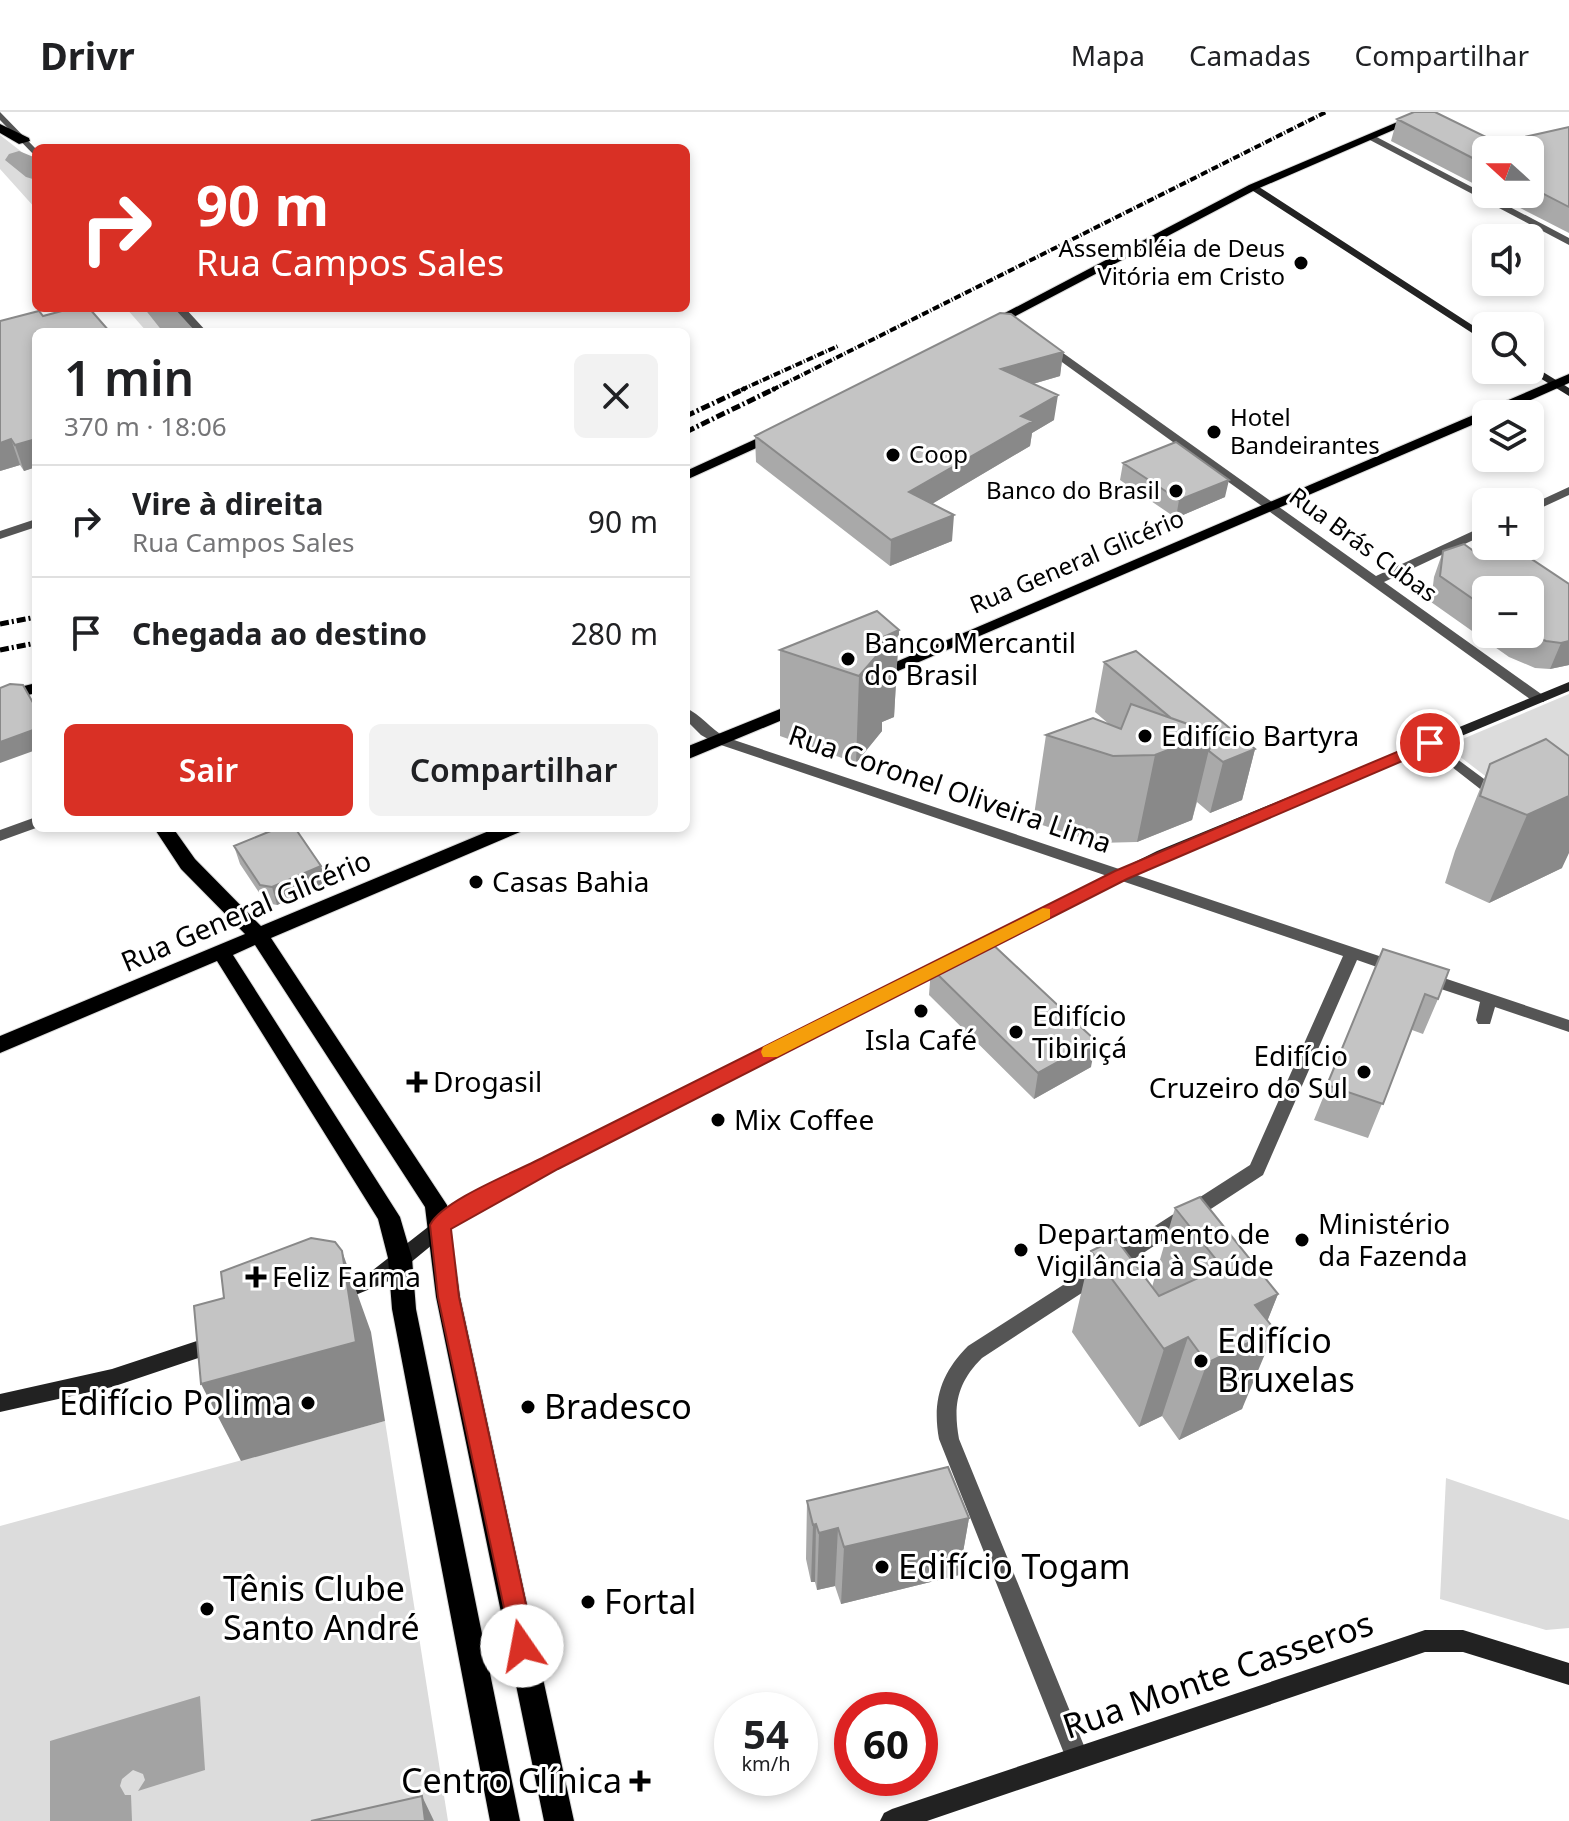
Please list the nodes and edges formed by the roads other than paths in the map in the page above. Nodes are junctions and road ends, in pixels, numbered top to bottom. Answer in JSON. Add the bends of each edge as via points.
{"nodes":[{"id":1,"x":1430,"y":112,"type":"edge"},
{"id":2,"x":0,"y":115,"type":"edge"},
{"id":3,"x":0,"y":128,"type":"edge"},
{"id":4,"x":1371,"y":137,"type":"junction"},
{"id":5,"x":24,"y":141,"type":"junction"},
{"id":6,"x":32,"y":150,"type":"edge"},
{"id":7,"x":1253,"y":187,"type":"junction"},
{"id":8,"x":1569,"y":242,"type":"edge"},
{"id":9,"x":183,"y":312,"type":"edge"},
{"id":10,"x":1005,"y":316,"type":"junction"},
{"id":11,"x":1018,"y":326,"type":"edge"},
{"id":12,"x":198,"y":328,"type":"edge"},
{"id":13,"x":978,"y":330,"type":"edge"},
{"id":14,"x":1472,"y":330,"type":"edge"},
{"id":15,"x":1031,"y":335,"type":"edge"},
{"id":16,"x":1562,"y":381,"type":"edge"},
{"id":17,"x":1569,"y":393,"type":"edge"},
{"id":18,"x":1518,"y":400,"type":"edge"},
{"id":19,"x":1472,"y":420,"type":"edge"},
{"id":20,"x":794,"y":425,"type":"edge"},
{"id":21,"x":690,"y":474,"type":"edge"},
{"id":22,"x":1569,"y":491,"type":"edge"},
{"id":23,"x":1544,"y":503,"type":"edge"},
{"id":24,"x":1273,"y":507,"type":"junction"},
{"id":25,"x":32,"y":524,"type":"edge"},
{"id":26,"x":0,"y":535,"type":"edge"},
{"id":27,"x":1472,"y":536,"type":"edge"},
{"id":28,"x":1375,"y":581,"type":"junction"},
{"id":29,"x":853,"y":684,"type":"edge"},
{"id":30,"x":1569,"y":686,"type":"edge"},
{"id":31,"x":32,"y":689,"type":"edge"},
{"id":32,"x":824,"y":696,"type":"edge"},
{"id":33,"x":0,"y":697,"type":"edge"},
{"id":34,"x":1539,"y":699,"type":"junction"},
{"id":35,"x":690,"y":716,"type":"edge"},
{"id":36,"x":720,"y":740,"type":"junction"},
{"id":37,"x":1430,"y":743,"type":"junction"},
{"id":38,"x":690,"y":752,"type":"edge"},
{"id":39,"x":1507,"y":803,"type":"edge"},
{"id":40,"x":32,"y":824,"type":"edge"},
{"id":41,"x":166,"y":832,"type":"edge"},
{"id":42,"x":504,"y":832,"type":"edge"},
{"id":43,"x":0,"y":836,"type":"edge"},
{"id":44,"x":1121,"y":875,"type":"junction"},
{"id":45,"x":259,"y":936,"type":"junction"},
{"id":46,"x":221,"y":952,"type":"junction"},
{"id":47,"x":1352,"y":953,"type":"junction"},
{"id":48,"x":1489,"y":999,"type":"junction"},
{"id":49,"x":1484,"y":1020,"type":"dead end"},
{"id":50,"x":1569,"y":1026,"type":"edge"},
{"id":51,"x":0,"y":1045,"type":"edge"},
{"id":52,"x":440,"y":1225,"type":"junction"},
{"id":53,"x":400,"y":1258,"type":"junction"},
{"id":54,"x":320,"y":1301,"type":"edge"},
{"id":55,"x":233,"y":1337,"type":"edge"},
{"id":56,"x":0,"y":1403,"type":"edge"},
{"id":57,"x":1569,"y":1674,"type":"edge"},
{"id":58,"x":1077,"y":1758,"type":"junction"},
{"id":59,"x":505,"y":1821,"type":"edge"},
{"id":60,"x":559,"y":1821,"type":"edge"},
{"id":61,"x":892,"y":1821,"type":"edge"}],
"edges":[{"from":1,"to":4,"type":"main road"},
{"from":2,"to":5,"type":"street"},
{"from":3,"to":5,"type":"highway"},
{"from":4,"to":7,"type":"main road"},
{"from":4,"to":8,"type":"street"},
{"from":5,"to":6,"type":"street"},
{"from":7,"to":10,"type":"main road"},
{"from":7,"to":14,"type":"street"},
{"from":9,"to":12,"type":"street"},
{"from":10,"to":11,"type":"street"},
{"from":10,"to":13,"type":"main road"},
{"from":15,"to":24,"type":"street","name":"Rua Brás Cubas"},
{"from":16,"to":17,"type":"street"},
{"from":16,"to":18,"type":"main road","name":"Rua General Glicério"},
{"from":19,"to":24,"type":"main road","name":"Rua General Glicério"},
{"from":20,"to":21,"type":"main road"},
{"from":22,"to":23,"type":"street"},
{"from":24,"to":28,"type":"street","name":"Rua Brás Cubas"},
{"from":24,"to":29,"type":"main road","name":"Rua General Glicério"},
{"from":25,"to":26,"type":"street"},
{"from":27,"to":28,"type":"street"},
{"from":28,"to":34,"type":"street","name":"Rua Brás Cubas"},
{"from":30,"to":34,"type":"street"},
{"from":31,"to":33,"type":"main road"},
{"from":32,"to":36,"type":"main road"},
{"from":34,"to":37,"type":"street"},
{"from":35,"to":36,"type":"street","name":"Rua Coronel Oliveira Lima"},
{"from":36,"to":38,"type":"main road"},
{"from":36,"to":44,"type":"street","name":"Rua Coronel Oliveira Lima"},
{"from":37,"to":39,"type":"street"},
{"from":37,"to":44,"type":"street"},
{"from":40,"to":43,"type":"street"},
{"from":41,"to":45,"type":"main road","via":[[188,864]]},
{"from":42,"to":45,"type":"main road","name":"Rua General Glicério"},
{"from":44,"to":47,"type":"street","name":"Rua Coronel Oliveira Lima"},
{"from":44,"to":52,"type":"street","via":[[476,1202]]},
{"from":45,"to":46,"type":"main road","name":"Rua General Glicério"},
{"from":45,"to":52,"type":"main road","via":[[436,1205]]},
{"from":46,"to":51,"type":"main road","name":"Rua General Glicério"},
{"from":46,"to":53,"type":"main road","via":[[389,1217]]},
{"from":47,"to":48,"type":"street","name":"Rua Coronel Oliveira Lima"},
{"from":47,"to":58,"type":"street","via":[[1257,1170],[975,1352],[946,1393],[949,1439]]},
{"from":48,"to":49,"type":"street"},
{"from":48,"to":50,"type":"street","name":"Rua Coronel Oliveira Lima"},
{"from":52,"to":53,"type":"street"},
{"from":52,"to":60,"type":"main road","via":[[448,1297]]},
{"from":53,"to":54,"type":"street","via":[[380,1276]]},
{"from":53,"to":59,"type":"main road","via":[[404,1309]]},
{"from":55,"to":56,"type":"street","via":[[112,1378]]},
{"from":57,"to":58,"type":"street","name":"Rua Monte Casseros","via":[[1482,1645],[1425,1641]]},
{"from":58,"to":61,"type":"street","name":"Rua Monte Casseros"}]}
